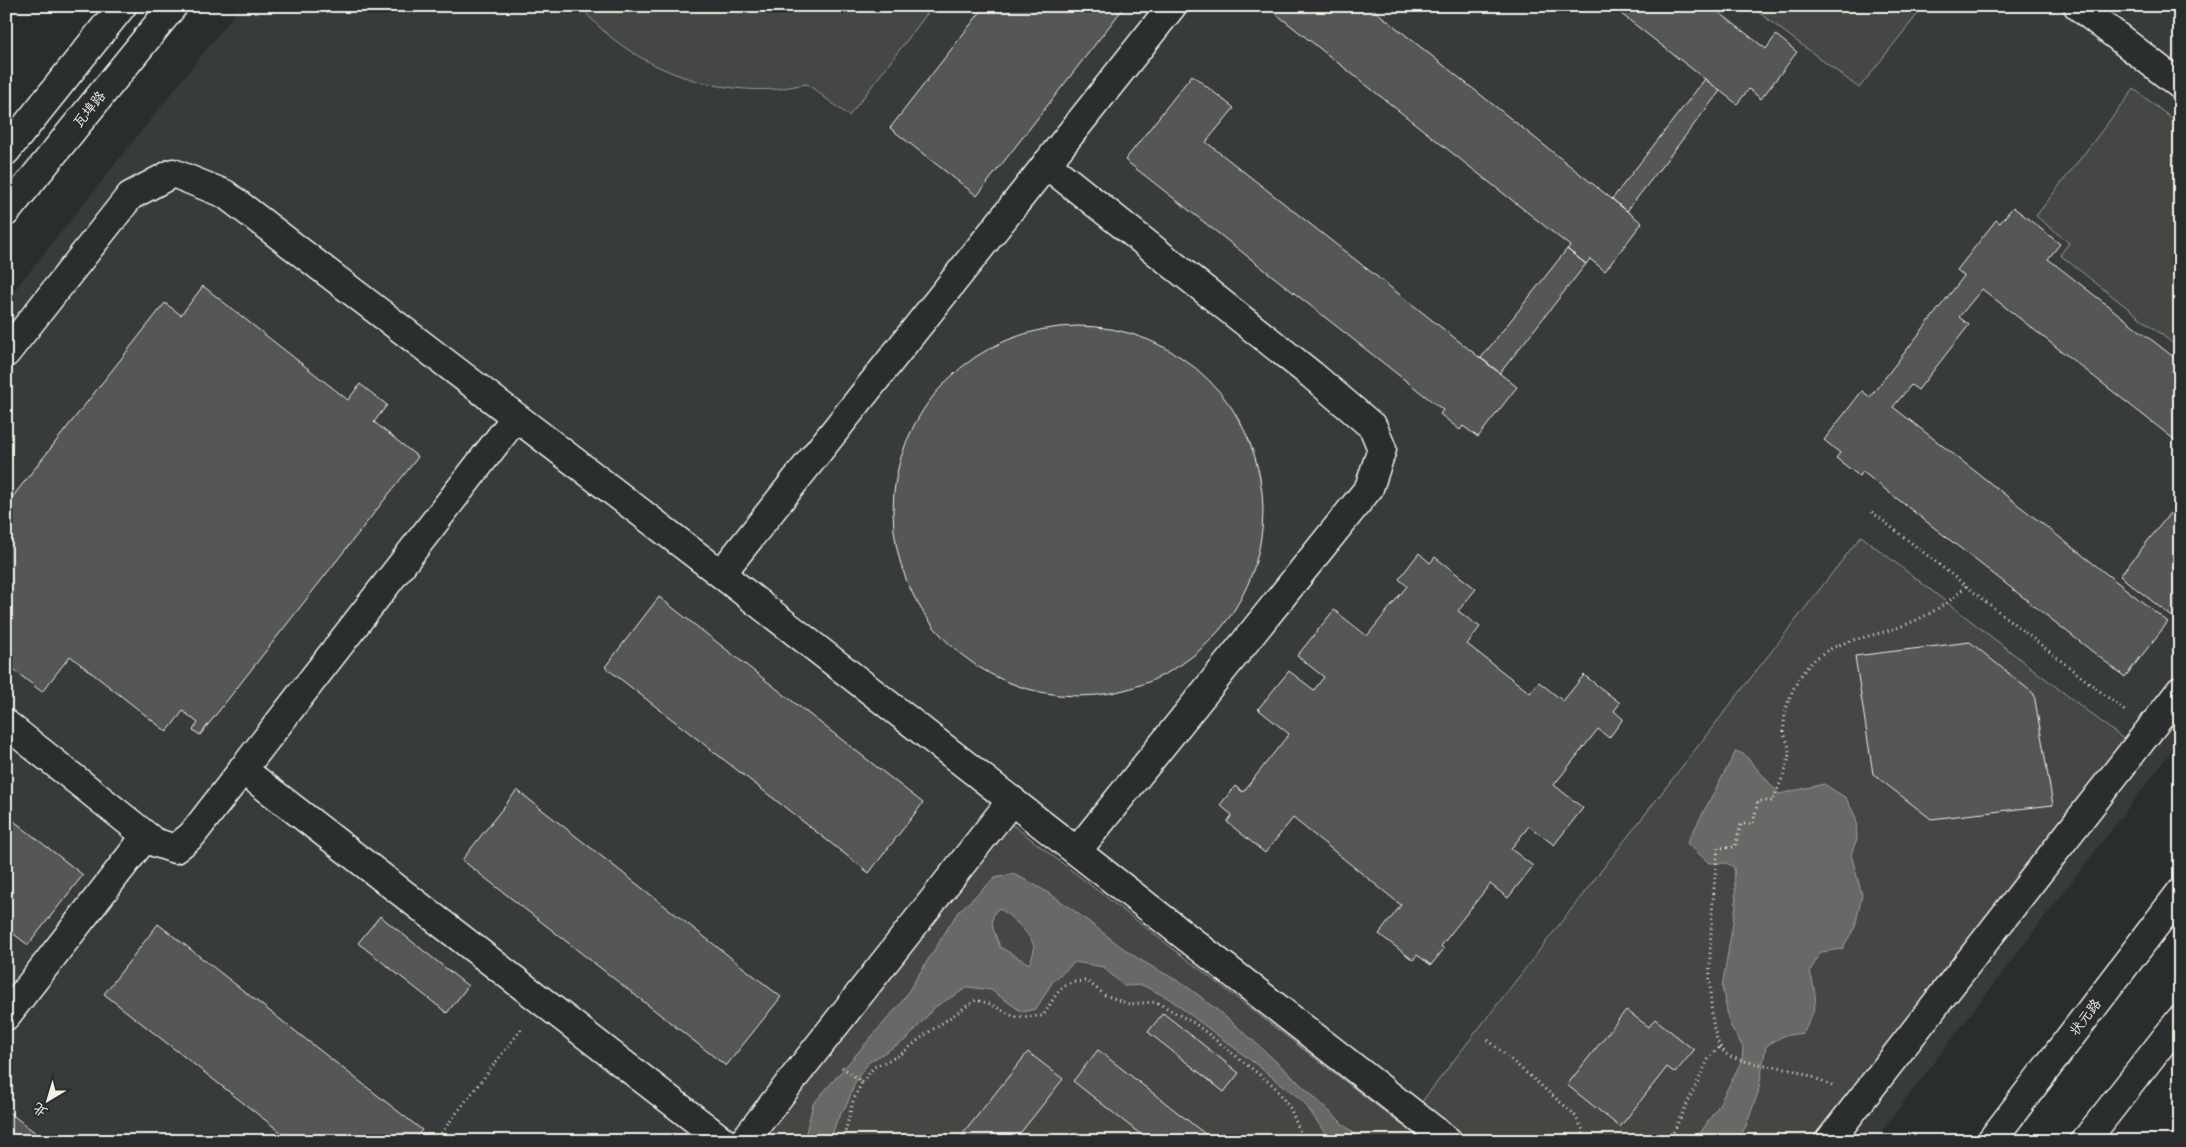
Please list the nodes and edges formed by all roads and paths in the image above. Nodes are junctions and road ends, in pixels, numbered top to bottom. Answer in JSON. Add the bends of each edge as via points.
{"nodes":[{"id":1,"x":122,"y":6,"type":"edge"},
{"id":2,"x":173,"y":6,"type":"edge"},
{"id":3,"x":1172,"y":6,"type":"edge"},
{"id":4,"x":2078,"y":6,"type":"edge"},
{"id":5,"x":2180,"y":85,"type":"edge"},
{"id":6,"x":6,"y":151,"type":"edge"},
{"id":7,"x":1046,"y":164,"type":"junction"},
{"id":8,"x":6,"y":212,"type":"edge"},
{"id":9,"x":6,"y":353,"type":"edge"},
{"id":10,"x":516,"y":417,"type":"junction"},
{"id":11,"x":1872,"y":512,"type":"dead end"},
{"id":12,"x":721,"y":574,"type":"junction"},
{"id":13,"x":1966,"y":586,"type":"junction"},
{"id":14,"x":2180,"y":691,"type":"edge"},
{"id":15,"x":6,"y":724,"type":"edge"},
{"id":16,"x":2150,"y":730,"type":"junction"},
{"id":17,"x":242,"y":769,"type":"junction"},
{"id":18,"x":1012,"y":800,"type":"junction"},
{"id":19,"x":146,"y":836,"type":"junction"},
{"id":20,"x":1077,"y":852,"type":"junction"},
{"id":21,"x":2180,"y":893,"type":"edge"},
{"id":22,"x":543,"y":1002,"type":"junction"},
{"id":23,"x":6,"y":1016,"type":"edge"},
{"id":24,"x":2180,"y":1020,"type":"edge"},
{"id":25,"x":1488,"y":1040,"type":"dead end"},
{"id":26,"x":1720,"y":1046,"type":"junction"},
{"id":27,"x":817,"y":1048,"type":"junction"},
{"id":28,"x":862,"y":1082,"type":"junction"},
{"id":29,"x":1858,"y":1104,"type":"junction"},
{"id":30,"x":435,"y":1141,"type":"edge"},
{"id":31,"x":723,"y":1141,"type":"edge"},
{"id":32,"x":744,"y":1141,"type":"edge"},
{"id":33,"x":842,"y":1141,"type":"edge"},
{"id":34,"x":1304,"y":1141,"type":"edge"},
{"id":35,"x":1448,"y":1141,"type":"edge"},
{"id":36,"x":1581,"y":1141,"type":"edge"},
{"id":37,"x":1669,"y":1141,"type":"edge"},
{"id":38,"x":1828,"y":1141,"type":"edge"},
{"id":39,"x":1991,"y":1141,"type":"edge"},
{"id":40,"x":2085,"y":1141,"type":"edge"}],
"edges":[{"from":1,"to":6,"type":"main road"},
{"from":2,"to":8,"type":"main road","name":"瓦埠路"},
{"from":3,"to":7,"type":"main road"},
{"from":4,"to":5,"type":"main road"},
{"from":7,"to":12,"type":"main road"},
{"from":7,"to":20,"type":"main road","via":[[1312,375],[1373,427],[1382,449],[1369,488]]},
{"from":9,"to":10,"type":"main road","via":[[130,196],[173,173],[225,194]]},
{"from":10,"to":12,"type":"main road"},
{"from":10,"to":17,"type":"main road"},
{"from":11,"to":13,"type":"path"},
{"from":12,"to":18,"type":"main road"},
{"from":13,"to":16,"type":"path"},
{"from":13,"to":26,"type":"path","via":[[1929,614],[1902,626],[1832,647],[1810,664],[1796,684],[1786,709],[1787,766],[1773,801],[1758,801],[1753,824],[1741,824],[1735,847],[1718,848],[1710,938],[1711,1007]]},
{"from":14,"to":16,"type":"main road"},
{"from":15,"to":19,"type":"main road"},
{"from":16,"to":29,"type":"main road"},
{"from":17,"to":19,"type":"main road","via":[[192,835],[175,849]]},
{"from":17,"to":22,"type":"main road"},
{"from":18,"to":20,"type":"main road"},
{"from":18,"to":27,"type":"main road"},
{"from":19,"to":23,"type":"main road"},
{"from":20,"to":35,"type":"main road"},
{"from":21,"to":39,"type":"main road","name":"状元路"},
{"from":22,"to":30,"type":"path"},
{"from":22,"to":31,"type":"main road"},
{"from":24,"to":40,"type":"main road"},
{"from":25,"to":36,"type":"path","via":[[1574,1114],[1584,1132]]},
{"from":26,"to":29,"type":"path","via":[[1735,1058],[1811,1076]]},
{"from":26,"to":37,"type":"path","via":[[1709,1058]]},
{"from":27,"to":28,"type":"path"},
{"from":27,"to":32,"type":"main road"},
{"from":28,"to":33,"type":"path"},
{"from":28,"to":34,"type":"path","via":[[874,1067],[900,1055],[976,1000],[1015,1017],[1043,1016],[1062,988],[1072,981],[1087,981],[1105,996],[1129,1004],[1156,1002],[1194,1023],[1274,1086],[1290,1108]]},
{"from":29,"to":38,"type":"main road"}]}
